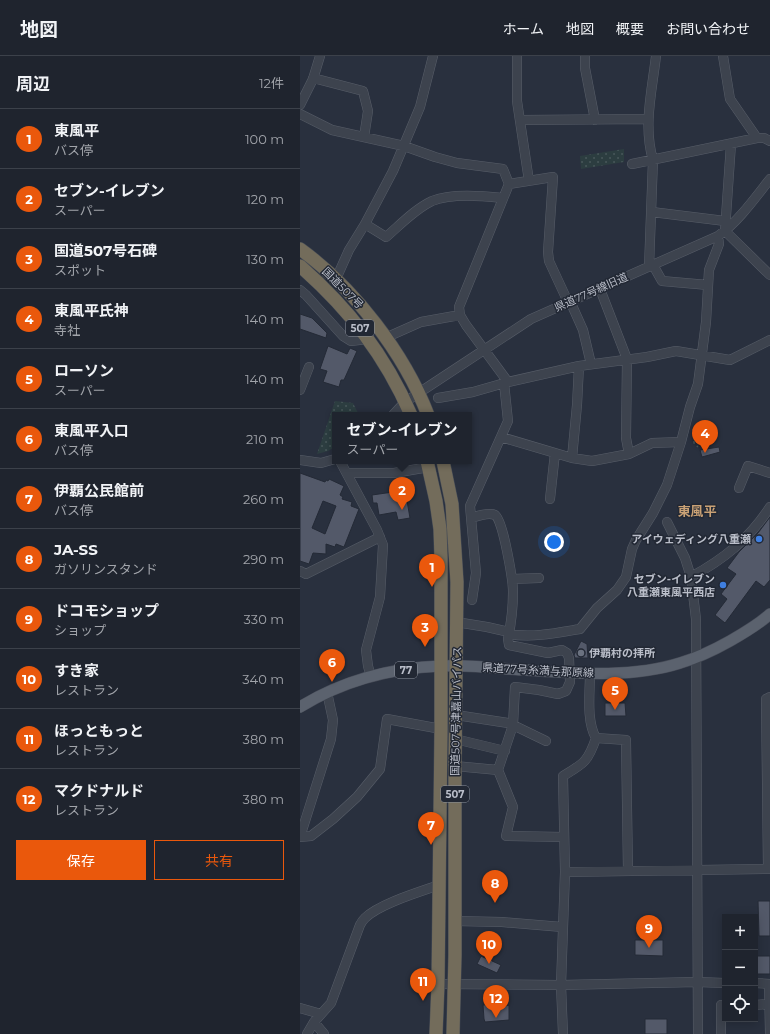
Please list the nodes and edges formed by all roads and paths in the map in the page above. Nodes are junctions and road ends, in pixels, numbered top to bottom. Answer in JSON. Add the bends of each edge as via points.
{"nodes":[{"id":1,"x":320,"y":56,"type":"edge"},
{"id":2,"x":433,"y":56,"type":"edge"},
{"id":3,"x":517,"y":56,"type":"edge"},
{"id":4,"x":585,"y":56,"type":"edge"},
{"id":5,"x":656,"y":56,"type":"edge"},
{"id":6,"x":723,"y":56,"type":"edge"},
{"id":7,"x":313,"y":78,"type":"junction"},
{"id":8,"x":300,"y":105,"type":"edge"},
{"id":9,"x":300,"y":114,"type":"edge"},
{"id":10,"x":648,"y":119,"type":"junction"},
{"id":11,"x":520,"y":120,"type":"junction"},
{"id":12,"x":595,"y":120,"type":"junction"},
{"id":13,"x":364,"y":137,"type":"junction"},
{"id":14,"x":757,"y":138,"type":"junction"},
{"id":15,"x":770,"y":141,"type":"edge"},
{"id":16,"x":731,"y":144,"type":"junction"},
{"id":17,"x":404,"y":146,"type":"junction"},
{"id":18,"x":653,"y":160,"type":"junction"},
{"id":19,"x":632,"y":164,"type":"dead end"},
{"id":20,"x":770,"y":179,"type":"edge"},
{"id":21,"x":529,"y":181,"type":"junction"},
{"id":22,"x":509,"y":184,"type":"junction"},
{"id":23,"x":503,"y":198,"type":"junction"},
{"id":24,"x":652,"y":212,"type":"junction"},
{"id":25,"x":365,"y":224,"type":"junction"},
{"id":26,"x":723,"y":229,"type":"junction"},
{"id":27,"x":300,"y":249,"type":"edge"},
{"id":28,"x":300,"y":266,"type":"edge"},
{"id":29,"x":651,"y":266,"type":"junction"},
{"id":30,"x":770,"y":275,"type":"edge"},
{"id":31,"x":336,"y":279,"type":"junction"},
{"id":32,"x":708,"y":285,"type":"junction"},
{"id":33,"x":600,"y":289,"type":"junction"},
{"id":34,"x":300,"y":290,"type":"edge"},
{"id":35,"x":569,"y":302,"type":"junction"},
{"id":36,"x":460,"y":315,"type":"junction"},
{"id":37,"x":385,"y":338,"type":"junction"},
{"id":38,"x":368,"y":339,"type":"junction"},
{"id":39,"x":770,"y":340,"type":"edge"},
{"id":40,"x":485,"y":350,"type":"junction"},
{"id":41,"x":701,"y":356,"type":"junction"},
{"id":42,"x":627,"y":359,"type":"junction"},
{"id":43,"x":591,"y":364,"type":"junction"},
{"id":44,"x":579,"y":366,"type":"junction"},
{"id":45,"x":309,"y":367,"type":"dead end"},
{"id":46,"x":506,"y":382,"type":"junction"},
{"id":47,"x":300,"y":390,"type":"edge"},
{"id":48,"x":418,"y":393,"type":"junction"},
{"id":49,"x":438,"y":398,"type":"dead end"},
{"id":50,"x":405,"y":402,"type":"junction"},
{"id":51,"x":396,"y":412,"type":"edge"},
{"id":52,"x":410,"y":412,"type":"edge"},
{"id":53,"x":427,"y":412,"type":"edge"},
{"id":54,"x":501,"y":437,"type":"junction"},
{"id":55,"x":681,"y":442,"type":"junction"},
{"id":56,"x":555,"y":453,"type":"junction"},
{"id":57,"x":629,"y":454,"type":"junction"},
{"id":58,"x":572,"y":458,"type":"junction"},
{"id":59,"x":300,"y":460,"type":"edge"},
{"id":60,"x":332,"y":460,"type":"edge"},
{"id":61,"x":342,"y":464,"type":"edge"},
{"id":62,"x":428,"y":464,"type":"edge"},
{"id":63,"x":445,"y":464,"type":"edge"},
{"id":64,"x":347,"y":473,"type":"junction"},
{"id":65,"x":770,"y":473,"type":"edge"},
{"id":66,"x":739,"y":488,"type":"dead end"},
{"id":67,"x":550,"y":499,"type":"dead end"},
{"id":68,"x":770,"y":507,"type":"edge"},
{"id":69,"x":471,"y":518,"type":"junction"},
{"id":70,"x":667,"y":522,"type":"dead end"},
{"id":71,"x":380,"y":538,"type":"junction"},
{"id":72,"x":300,"y":571,"type":"edge"},
{"id":73,"x":691,"y":577,"type":"junction"},
{"id":74,"x":539,"y":578,"type":"dead end"},
{"id":75,"x":512,"y":579,"type":"junction"},
{"id":76,"x":457,"y":582,"type":"junction"},
{"id":77,"x":475,"y":583,"type":"junction"},
{"id":78,"x":472,"y":600,"type":"dead end"},
{"id":79,"x":770,"y":614,"type":"edge"},
{"id":80,"x":456,"y":622,"type":"junction"},
{"id":81,"x":509,"y":633,"type":"junction"},
{"id":82,"x":696,"y":657,"type":"junction"},
{"id":83,"x":441,"y":666,"type":"junction"},
{"id":84,"x":456,"y":666,"type":"junction"},
{"id":85,"x":570,"y":672,"type":"junction"},
{"id":86,"x":590,"y":673,"type":"junction"},
{"id":87,"x":371,"y":676,"type":"junction"},
{"id":88,"x":327,"y":692,"type":"junction"},
{"id":89,"x":770,"y":697,"type":"edge"},
{"id":90,"x":300,"y":706,"type":"edge"},
{"id":91,"x":456,"y":715,"type":"junction"},
{"id":92,"x":513,"y":725,"type":"junction"},
{"id":93,"x":441,"y":729,"type":"junction"},
{"id":94,"x":596,"y":738,"type":"junction"},
{"id":95,"x":455,"y":739,"type":"junction"},
{"id":96,"x":546,"y":741,"type":"dead end"},
{"id":97,"x":505,"y":751,"type":"junction"},
{"id":98,"x":455,"y":766,"type":"junction"},
{"id":99,"x":498,"y":770,"type":"junction"},
{"id":100,"x":300,"y":837,"type":"edge"},
{"id":101,"x":564,"y":837,"type":"junction"},
{"id":102,"x":769,"y":869,"type":"edge"},
{"id":103,"x":628,"y":871,"type":"junction"},
{"id":104,"x":697,"y":871,"type":"junction"},
{"id":105,"x":565,"y":872,"type":"junction"},
{"id":106,"x":439,"y":885,"type":"junction"},
{"id":107,"x":455,"y":922,"type":"junction"},
{"id":108,"x":562,"y":927,"type":"junction"},
{"id":109,"x":697,"y":982,"type":"junction"},
{"id":110,"x":722,"y":983,"type":"edge"},
{"id":111,"x":758,"y":983,"type":"edge"},
{"id":112,"x":438,"y":984,"type":"junction"},
{"id":113,"x":454,"y":984,"type":"junction"},
{"id":114,"x":769,"y":984,"type":"edge"},
{"id":115,"x":561,"y":985,"type":"junction"},
{"id":116,"x":769,"y":1004,"type":"edge"},
{"id":117,"x":722,"y":1005,"type":"edge"},
{"id":118,"x":758,"y":1005,"type":"edge"},
{"id":119,"x":300,"y":1008,"type":"edge"},
{"id":120,"x":321,"y":1014,"type":"junction"},
{"id":121,"x":314,"y":1022,"type":"junction"},
{"id":122,"x":307,"y":1034,"type":"edge"},
{"id":123,"x":324,"y":1034,"type":"edge"},
{"id":124,"x":436,"y":1034,"type":"edge"},
{"id":125,"x":453,"y":1034,"type":"edge"},
{"id":126,"x":563,"y":1034,"type":"edge"},
{"id":127,"x":698,"y":1034,"type":"edge"},
{"id":128,"x":720,"y":1034,"type":"edge"},
{"id":129,"x":770,"y":1034,"type":"edge"}],
"edges":[{"from":1,"to":7,"type":"street"},
{"from":2,"to":17,"type":"street","via":[[420,107]]},
{"from":3,"to":11,"type":"street","via":[[517,101]]},
{"from":4,"to":12,"type":"street"},
{"from":5,"to":10,"type":"street"},
{"from":6,"to":14,"type":"street","via":[[730,99]]},
{"from":7,"to":8,"type":"street"},
{"from":7,"to":13,"type":"street","via":[[363,91],[368,111]]},
{"from":9,"to":13,"type":"street","via":[[332,130]]},
{"from":10,"to":12,"type":"street"},
{"from":10,"to":18,"type":"street","via":[[649,146]]},
{"from":11,"to":12,"type":"street"},
{"from":11,"to":21,"type":"street"},
{"from":13,"to":17,"type":"street"},
{"from":14,"to":15,"type":"street"},
{"from":14,"to":16,"type":"street"},
{"from":16,"to":18,"type":"street"},
{"from":16,"to":26,"type":"street"},
{"from":17,"to":22,"type":"street","via":[[445,160],[503,169]]},
{"from":17,"to":25,"type":"street"},
{"from":18,"to":19,"type":"street"},
{"from":18,"to":24,"type":"street"},
{"from":20,"to":26,"type":"street","name":"県道77号線旧道"},
{"from":21,"to":22,"type":"street"},
{"from":21,"to":35,"type":"street","via":[[554,177],[549,261]]},
{"from":22,"to":23,"type":"street"},
{"from":23,"to":25,"type":"street","via":[[483,196],[433,200],[386,237]]},
{"from":23,"to":36,"type":"street","via":[[459,307]]},
{"from":24,"to":26,"type":"street"},
{"from":24,"to":29,"type":"street"},
{"from":25,"to":31,"type":"street","via":[[349,250]]},
{"from":26,"to":29,"type":"street","name":"県道77号線旧道"},
{"from":26,"to":30,"type":"street"},
{"from":26,"to":32,"type":"street","via":[[709,270]]},
{"from":27,"to":31,"type":"highway","name":"国道507号","number":"507"},
{"from":28,"to":38,"type":"highway","name":"国道507号","number":"507","via":[[355,321]]},
{"from":29,"to":32,"type":"street","via":[[662,281]]},
{"from":29,"to":33,"type":"street","name":"県道77号線旧道"},
{"from":31,"to":37,"type":"highway","name":"国道507号","number":"507","via":[[364,309]]},
{"from":32,"to":41,"type":"street"},
{"from":33,"to":35,"type":"street","name":"県道77号線旧道"},
{"from":33,"to":42,"type":"street"},
{"from":34,"to":38,"type":"street","via":[[343,336],[351,341]]},
{"from":35,"to":40,"type":"street","name":"県道77号線旧道","via":[[531,319]]},
{"from":35,"to":43,"type":"street","via":[[583,330]]},
{"from":36,"to":37,"type":"street","via":[[421,322]]},
{"from":36,"to":40,"type":"street"},
{"from":37,"to":48,"type":"highway","name":"国道507号","number":"507"},
{"from":38,"to":50,"type":"highway","name":"国道507号","number":"507"},
{"from":39,"to":41,"type":"street","via":[[730,360]]},
{"from":40,"to":46,"type":"street"},
{"from":40,"to":48,"type":"street","name":"県道77号線旧道"},
{"from":41,"to":42,"type":"street","via":[[676,351]]},
{"from":41,"to":55,"type":"street","via":[[698,384]]},
{"from":42,"to":43,"type":"street"},
{"from":42,"to":57,"type":"street","via":[[626,438]]},
{"from":43,"to":44,"type":"street"},
{"from":44,"to":46,"type":"street"},
{"from":44,"to":58,"type":"street"},
{"from":45,"to":47,"type":"street"},
{"from":46,"to":49,"type":"street","via":[[473,392]]},
{"from":46,"to":54,"type":"street","via":[[508,421]]},
{"from":48,"to":50,"type":"street","name":"県道77号線旧道"},
{"from":48,"to":53,"type":"highway","number":"507"},
{"from":50,"to":51,"type":"street","name":"県道77号線旧道"},
{"from":50,"to":52,"type":"highway","number":"507"},
{"from":54,"to":56,"type":"street"},
{"from":54,"to":69,"type":"street","via":[[470,506]]},
{"from":55,"to":57,"type":"street","via":[[652,443]]},
{"from":55,"to":81,"type":"street","via":[[667,485],[636,540],[626,577],[617,590],[597,608],[580,629],[540,635]]},
{"from":56,"to":58,"type":"street"},
{"from":56,"to":67,"type":"street"},
{"from":57,"to":58,"type":"street","via":[[592,461]]},
{"from":59,"to":60,"type":"street","via":[[321,463]]},
{"from":61,"to":64,"type":"street"},
{"from":62,"to":64,"type":"street","via":[[394,473]]},
{"from":62,"to":83,"type":"highway","name":"国道507号津嘉山バイパス","number":"507","via":[[440,529]]},
{"from":63,"to":76,"type":"highway","name":"国道507号津嘉山バイパス","number":"507","via":[[452,504]]},
{"from":64,"to":71,"type":"street"},
{"from":65,"to":66,"type":"street","via":[[748,466]]},
{"from":68,"to":73,"type":"street","via":[[744,540],[711,566]]},
{"from":69,"to":75,"type":"street","via":[[489,514],[499,518]]},
{"from":69,"to":77,"type":"street"},
{"from":70,"to":73,"type":"street","via":[[685,558]]},
{"from":71,"to":72,"type":"street","via":[[306,574]]},
{"from":71,"to":87,"type":"street","via":[[383,545],[380,597],[366,650]]},
{"from":73,"to":82,"type":"street","via":[[696,619]]},
{"from":74,"to":75,"type":"street"},
{"from":75,"to":81,"type":"street"},
{"from":76,"to":77,"type":"street"},
{"from":76,"to":80,"type":"highway","name":"国道507号津嘉山バイパス","number":"507"},
{"from":77,"to":78,"type":"street"},
{"from":79,"to":82,"type":"main road","name":"県道77号糸満与那原線","number":"77","via":[[742,634]]},
{"from":80,"to":81,"type":"street"},
{"from":80,"to":84,"type":"highway","name":"国道507号津嘉山バイパス","number":"507"},
{"from":81,"to":85,"type":"street","via":[[509,645],[548,653],[562,650],[567,653]]},
{"from":82,"to":86,"type":"main road","name":"県道77号糸満与那原線","number":"77","via":[[679,664],[645,670]]},
{"from":82,"to":104,"type":"street"},
{"from":83,"to":84,"type":"main road","name":"県道77号糸満与那原線","number":"77"},
{"from":83,"to":87,"type":"main road","name":"県道77号糸満与那原線","number":"77"},
{"from":83,"to":93,"type":"highway","name":"国道507号津嘉山バイパス","number":"507"},
{"from":84,"to":85,"type":"main road","name":"県道77号糸満与那原線","number":"77"},
{"from":84,"to":91,"type":"highway","name":"国道507号津嘉山バイパス","number":"507"},
{"from":85,"to":86,"type":"main road","name":"県道77号糸満与那原線","number":"77"},
{"from":85,"to":92,"type":"street","via":[[570,682],[566,691],[562,693],[515,687]]},
{"from":86,"to":94,"type":"street","via":[[590,712],[592,732]]},
{"from":87,"to":88,"type":"main road","name":"県道77号糸満与那原線","number":"77"},
{"from":88,"to":90,"type":"main road","name":"県道77号糸満与那原線","number":"77"},
{"from":88,"to":100,"type":"street","via":[[333,720],[331,739]]},
{"from":89,"to":102,"type":"street","via":[[766,699]]},
{"from":91,"to":92,"type":"street"},
{"from":91,"to":95,"type":"highway","name":"国道507号津嘉山バイパス","number":"507"},
{"from":92,"to":96,"type":"street"},
{"from":92,"to":97,"type":"street"},
{"from":93,"to":100,"type":"street","via":[[387,719],[380,769],[333,820],[311,836]]},
{"from":93,"to":106,"type":"highway","name":"国道507号津嘉山バイパス","number":"507"},
{"from":94,"to":101,"type":"street","via":[[587,759],[563,776]]},
{"from":94,"to":103,"type":"street","via":[[626,740]]},
{"from":95,"to":97,"type":"street"},
{"from":95,"to":98,"type":"highway","name":"国道507号津嘉山バイパス","number":"507"},
{"from":97,"to":99,"type":"street"},
{"from":98,"to":99,"type":"street"},
{"from":98,"to":107,"type":"highway","name":"国道507号津嘉山バイパス","number":"507"},
{"from":99,"to":101,"type":"street","via":[[513,807],[506,836]]},
{"from":101,"to":105,"type":"street"},
{"from":102,"to":104,"type":"street"},
{"from":103,"to":104,"type":"street"},
{"from":103,"to":105,"type":"street"},
{"from":104,"to":109,"type":"street"},
{"from":105,"to":108,"type":"street"},
{"from":106,"to":112,"type":"highway","name":"国道507号津嘉山バイパス","number":"507"},
{"from":106,"to":120,"type":"street","via":[[386,905],[364,918],[332,1003]]},
{"from":107,"to":108,"type":"street","via":[[502,922]]},
{"from":107,"to":113,"type":"highway","name":"国道507号津嘉山バイパス","number":"507"},
{"from":108,"to":115,"type":"street"},
{"from":109,"to":110,"type":"street"},
{"from":109,"to":115,"type":"street"},
{"from":109,"to":127,"type":"street"},
{"from":111,"to":114,"type":"street"},
{"from":112,"to":113,"type":"street"},
{"from":112,"to":124,"type":"highway","name":"国道507号津嘉山バイパス","number":"507"},
{"from":113,"to":115,"type":"street"},
{"from":113,"to":125,"type":"highway","name":"国道507号津嘉山バイパス","number":"507"},
{"from":114,"to":116,"type":"street"},
{"from":115,"to":126,"type":"street"},
{"from":116,"to":118,"type":"street"},
{"from":116,"to":129,"type":"street"},
{"from":117,"to":128,"type":"street"},
{"from":119,"to":120,"type":"street"},
{"from":120,"to":121,"type":"street"},
{"from":121,"to":122,"type":"street"},
{"from":121,"to":123,"type":"street"}]}
